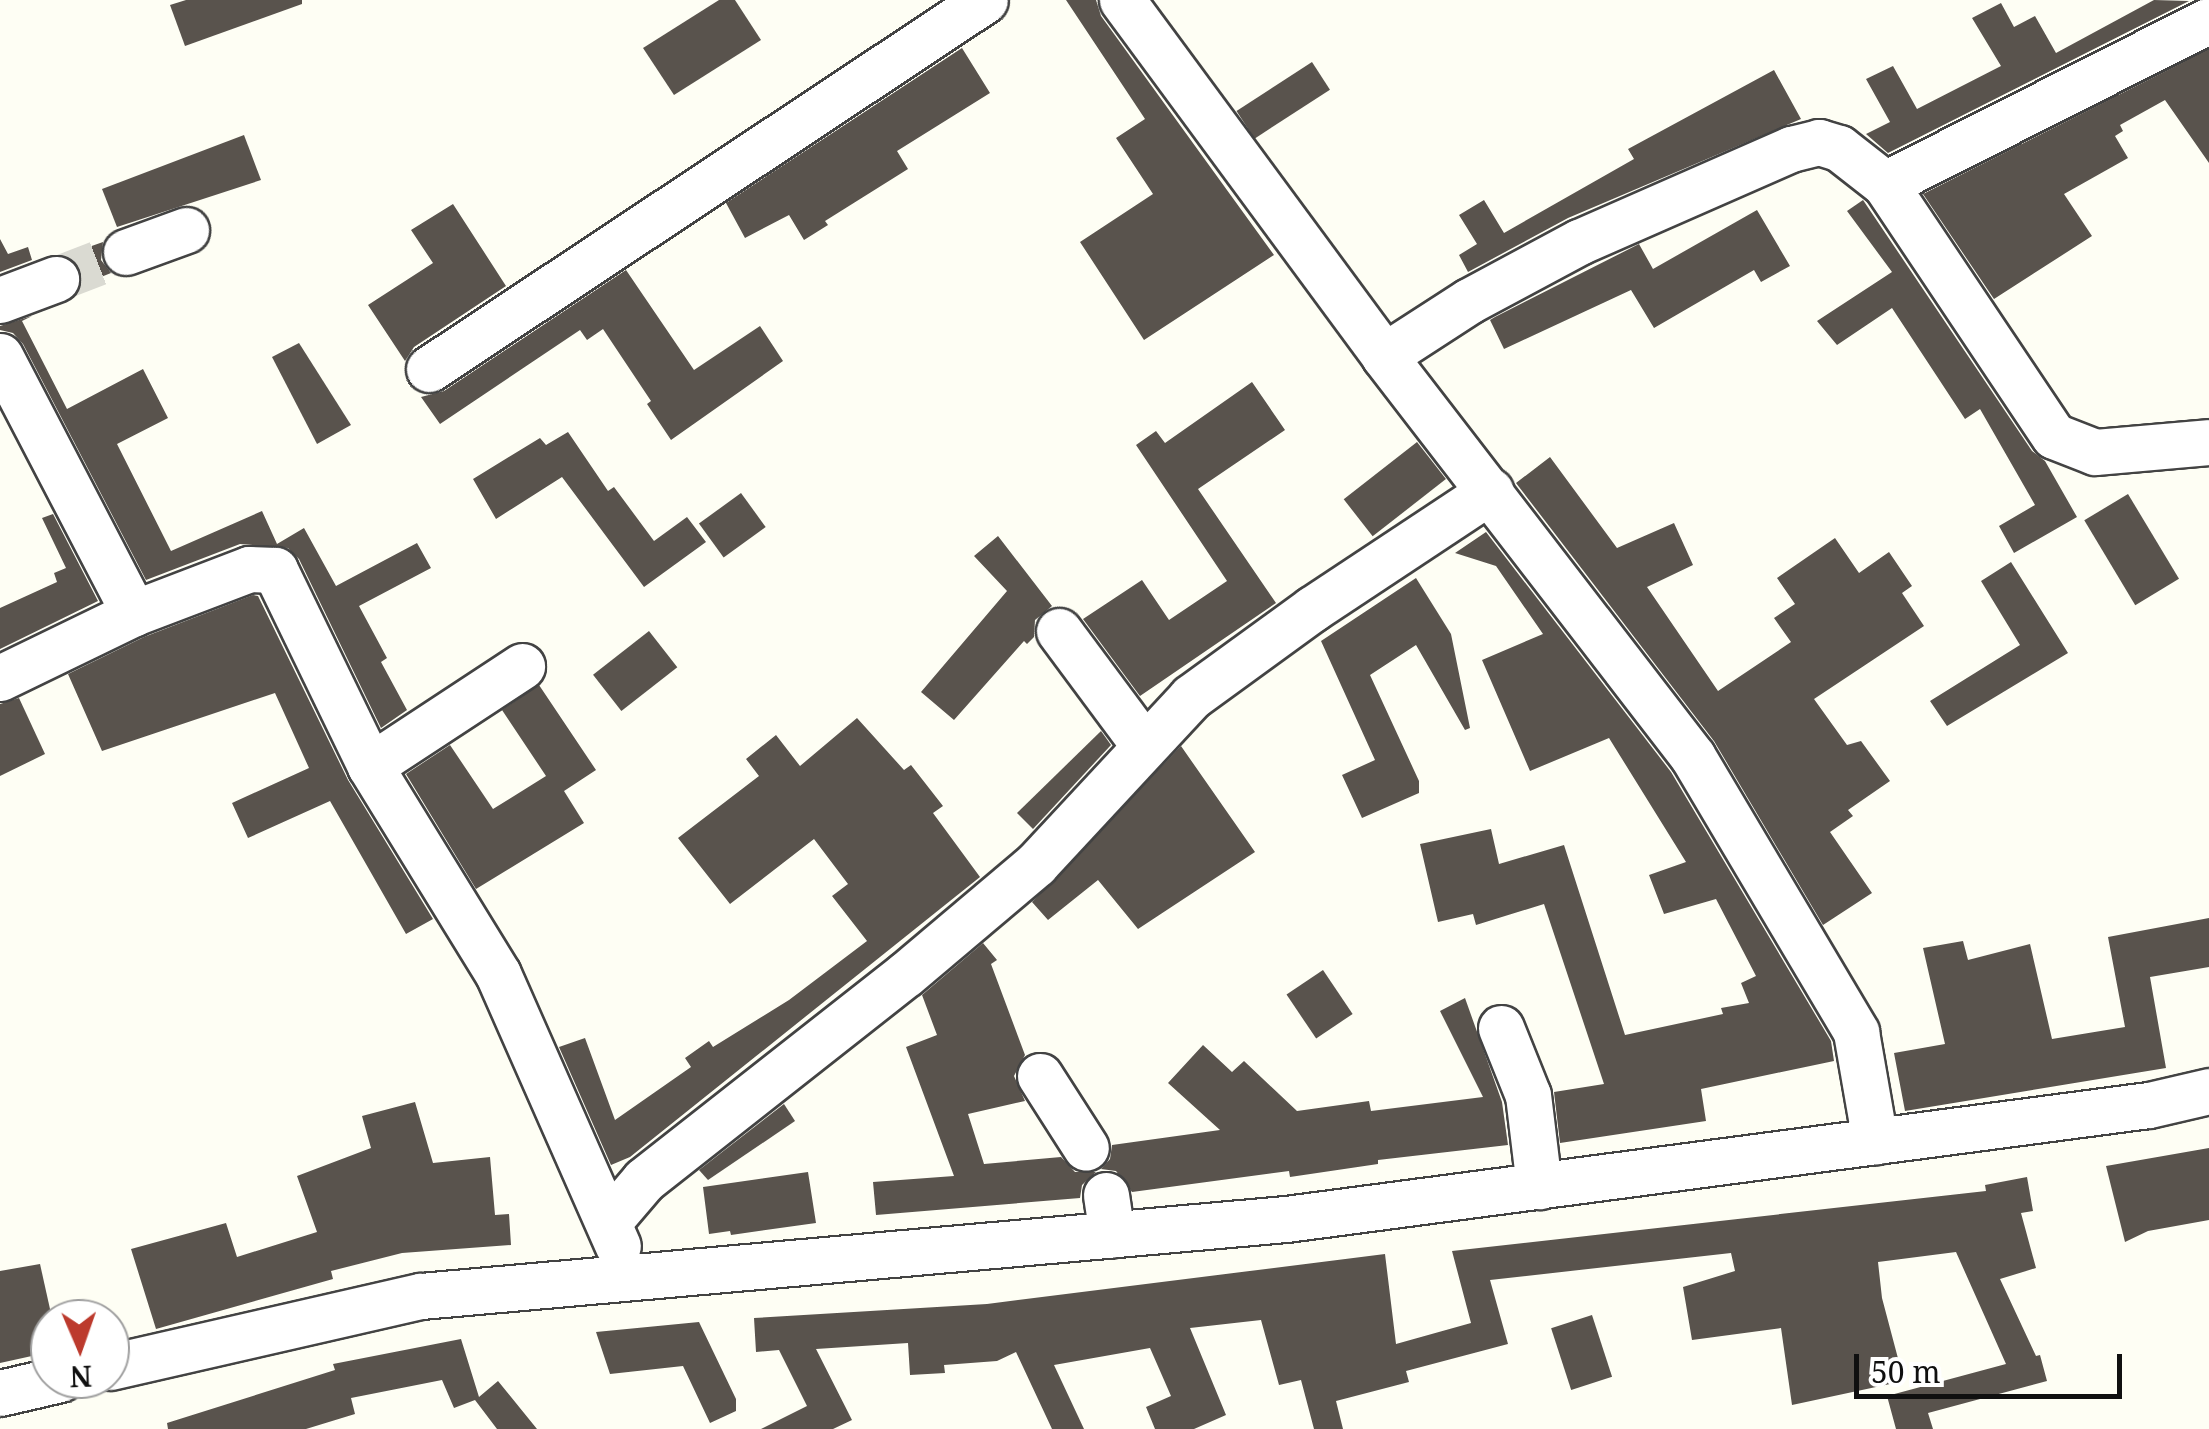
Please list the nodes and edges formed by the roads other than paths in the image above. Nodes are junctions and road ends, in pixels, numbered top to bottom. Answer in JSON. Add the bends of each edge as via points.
{"nodes":[{"id":1,"x":985,"y":0,"type":"edge"},
{"id":2,"x":1122,"y":0,"type":"edge"},
{"id":3,"x":2209,"y":20,"type":"edge"},
{"id":4,"x":1885,"y":184,"type":"junction"},
{"id":5,"x":186,"y":230,"type":"dead end"},
{"id":6,"x":126,"y":252,"type":"tunnel mouth"},
{"id":7,"x":56,"y":278,"type":"tunnel mouth"},
{"id":8,"x":0,"y":300,"type":"edge"},
{"id":9,"x":1384,"y":356,"type":"junction"},
{"id":10,"x":3,"y":368,"type":"edge"},
{"id":11,"x":428,"y":369,"type":"dead end"},
{"id":12,"x":2209,"y":442,"type":"edge"},
{"id":13,"x":1490,"y":491,"type":"junction"},
{"id":14,"x":134,"y":614,"type":"junction"},
{"id":15,"x":1059,"y":631,"type":"dead end"},
{"id":16,"x":522,"y":666,"type":"dead end"},
{"id":17,"x":0,"y":678,"type":"edge"},
{"id":18,"x":1143,"y":744,"type":"junction"},
{"id":19,"x":370,"y":766,"type":"junction"},
{"id":20,"x":1501,"y":1028,"type":"dead end"},
{"id":21,"x":1040,"y":1076,"type":"dead end"},
{"id":22,"x":2209,"y":1091,"type":"edge"},
{"id":23,"x":1875,"y":1141,"type":"junction"},
{"id":24,"x":1086,"y":1148,"type":"dead end"},
{"id":25,"x":1539,"y":1186,"type":"junction"},
{"id":26,"x":610,"y":1220,"type":"junction"},
{"id":27,"x":628,"y":1277,"type":"junction"},
{"id":28,"x":130,"y":1363,"type":"edge"},
{"id":29,"x":30,"y":1386,"type":"edge"},
{"id":30,"x":0,"y":1393,"type":"edge"}],
"edges":[{"from":1,"to":11,"type":"street"},
{"from":2,"to":9,"type":"street"},
{"from":3,"to":4,"type":"street"},
{"from":4,"to":9,"type":"street","via":[[1839,148],[1819,142],[1791,149],[1579,242]]},
{"from":4,"to":12,"type":"street","via":[[2054,436],[2095,452]]},
{"from":5,"to":6,"type":"street"},
{"from":7,"to":8,"type":"street"},
{"from":9,"to":13,"type":"street"},
{"from":10,"to":14,"type":"street"},
{"from":13,"to":18,"type":"street","via":[[1191,697]]},
{"from":13,"to":23,"type":"street","via":[[1692,756],[1856,1032]]},
{"from":14,"to":17,"type":"street"},
{"from":14,"to":19,"type":"street","via":[[250,570],[275,570]]},
{"from":15,"to":18,"type":"street"},
{"from":16,"to":19,"type":"street"},
{"from":18,"to":26,"type":"street","via":[[1036,864],[644,1180]]},
{"from":19,"to":26,"type":"street","via":[[498,974]]},
{"from":20,"to":25,"type":"street","via":[[1528,1095]]},
{"from":21,"to":24,"type":"street"},
{"from":22,"to":23,"type":"street"},
{"from":23,"to":25,"type":"street"},
{"from":25,"to":27,"type":"street","via":[[1286,1220],[1109,1215]]},
{"from":26,"to":27,"type":"street"},
{"from":27,"to":28,"type":"street","via":[[421,1296]]},
{"from":29,"to":30,"type":"street"}]}
